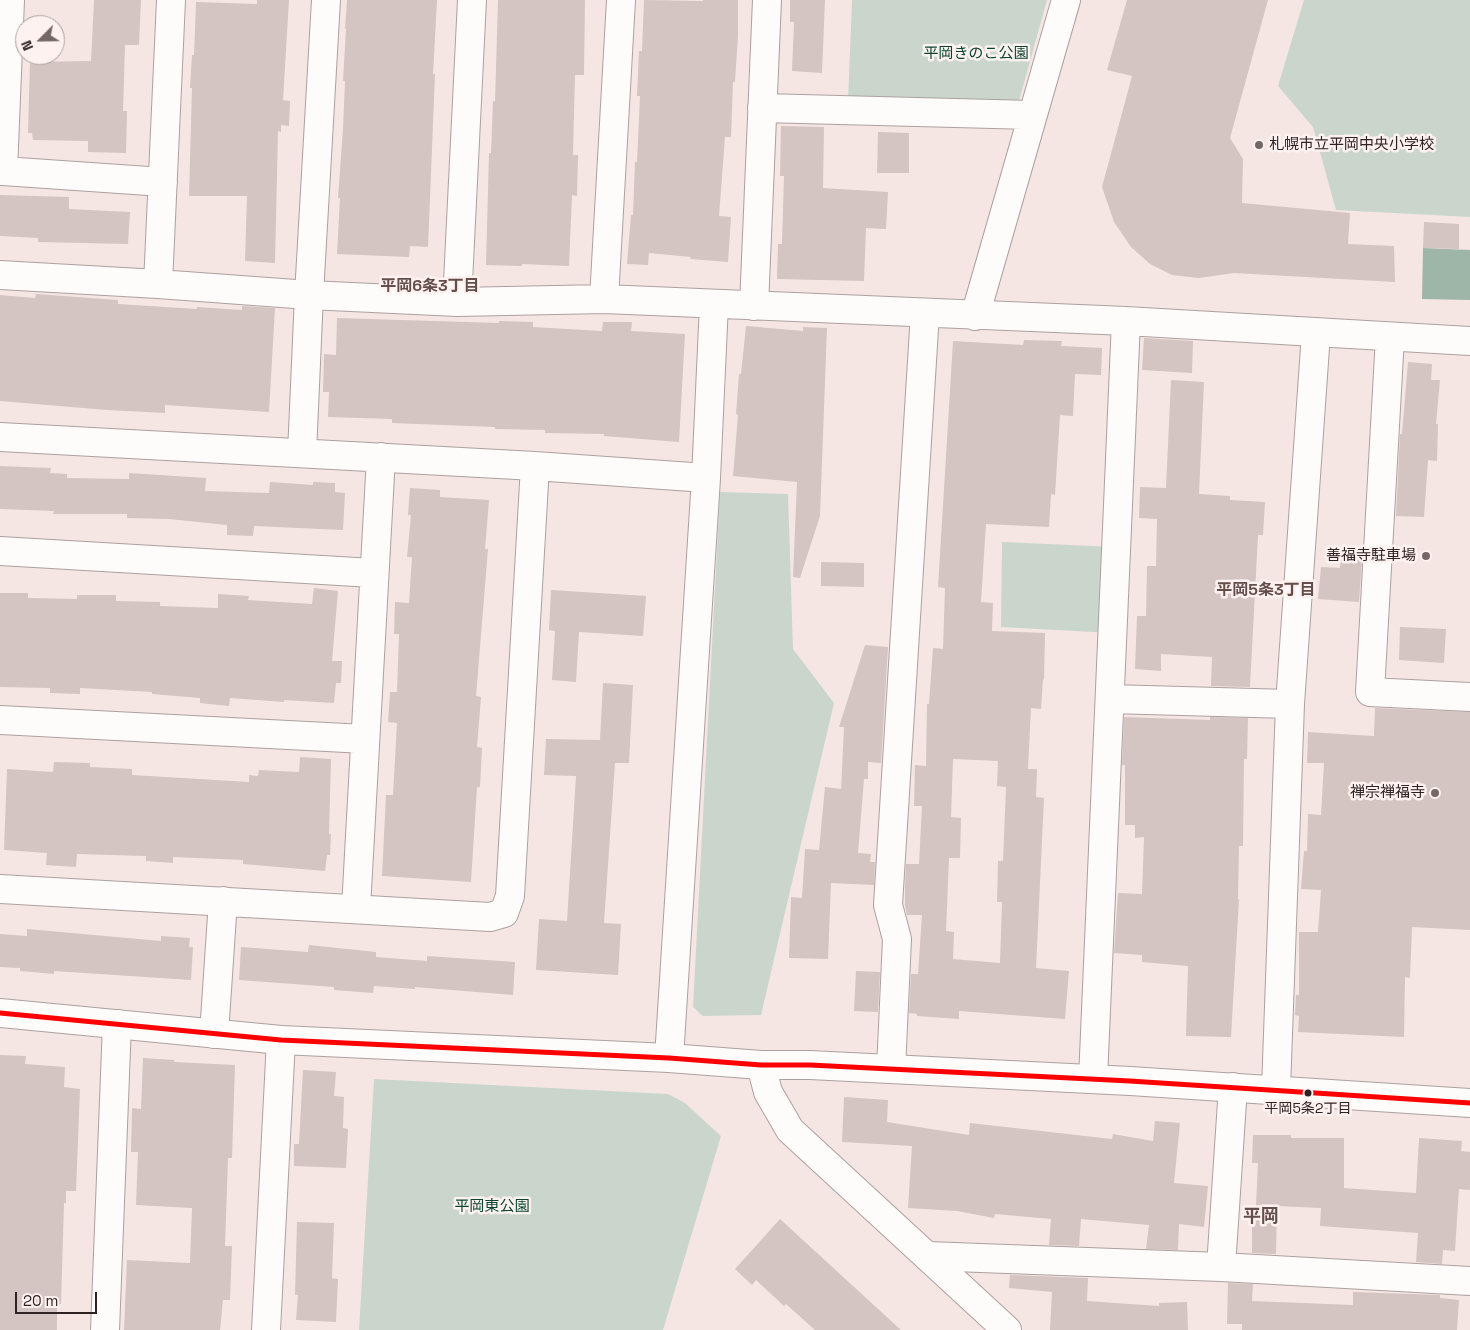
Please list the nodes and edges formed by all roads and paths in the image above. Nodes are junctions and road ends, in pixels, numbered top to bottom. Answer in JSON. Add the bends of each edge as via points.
{"nodes":[{"id":1,"x":10,"y":0,"type":"edge"},
{"id":2,"x":171,"y":0,"type":"edge"},
{"id":3,"x":326,"y":0,"type":"edge"},
{"id":4,"x":472,"y":0,"type":"edge"},
{"id":5,"x":621,"y":0,"type":"edge"},
{"id":6,"x":768,"y":0,"type":"edge"},
{"id":7,"x":1066,"y":0,"type":"edge"},
{"id":8,"x":762,"y":108,"type":"junction"},
{"id":9,"x":1032,"y":115,"type":"junction"},
{"id":10,"x":163,"y":182,"type":"junction"},
{"id":11,"x":0,"y":275,"type":"edge"},
{"id":12,"x":158,"y":284,"type":"junction"},
{"id":13,"x":309,"y":295,"type":"junction"},
{"id":14,"x":604,"y":299,"type":"junction"},
{"id":15,"x":457,"y":302,"type":"junction"},
{"id":16,"x":714,"y":304,"type":"junction"},
{"id":17,"x":754,"y":306,"type":"junction"},
{"id":18,"x":925,"y":313,"type":"junction"},
{"id":19,"x":975,"y":316,"type":"junction"},
{"id":20,"x":1126,"y":321,"type":"junction"},
{"id":21,"x":1316,"y":333,"type":"junction"},
{"id":22,"x":1390,"y":337,"type":"junction"},
{"id":23,"x":1470,"y":342,"type":"edge"},
{"id":24,"x":0,"y":436,"type":"edge"},
{"id":25,"x":302,"y":453,"type":"junction"},
{"id":26,"x":381,"y":457,"type":"junction"},
{"id":27,"x":535,"y":466,"type":"junction"},
{"id":28,"x":706,"y":478,"type":"junction"},
{"id":29,"x":0,"y":551,"type":"edge"},
{"id":30,"x":373,"y":573,"type":"junction"},
{"id":31,"x":1470,"y":697,"type":"edge"},
{"id":32,"x":1110,"y":699,"type":"junction"},
{"id":33,"x":1290,"y":704,"type":"junction"},
{"id":34,"x":0,"y":720,"type":"edge"},
{"id":35,"x":365,"y":739,"type":"junction"},
{"id":36,"x":0,"y":889,"type":"edge"},
{"id":37,"x":222,"y":901,"type":"junction"},
{"id":38,"x":356,"y":908,"type":"junction"},
{"id":39,"x":0,"y":1013,"type":"edge"},
{"id":40,"x":118,"y":1024,"type":"junction"},
{"id":41,"x":214,"y":1034,"type":"junction"},
{"id":42,"x":282,"y":1040,"type":"junction"},
{"id":43,"x":669,"y":1058,"type":"junction"},
{"id":44,"x":761,"y":1065,"type":"junction"},
{"id":45,"x":891,"y":1069,"type":"junction"},
{"id":46,"x":1093,"y":1079,"type":"junction"},
{"id":47,"x":1233,"y":1087,"type":"junction"},
{"id":48,"x":1276,"y":1089,"type":"junction"},
{"id":49,"x":1470,"y":1103,"type":"edge"},
{"id":50,"x":926,"y":1256,"type":"junction"},
{"id":51,"x":1221,"y":1267,"type":"junction"},
{"id":52,"x":1470,"y":1281,"type":"edge"},
{"id":53,"x":105,"y":1330,"type":"edge"},
{"id":54,"x":266,"y":1330,"type":"edge"},
{"id":55,"x":1007,"y":1330,"type":"edge"}],
"edges":[{"from":1,"to":10,"type":"street","via":[[2,171]]},
{"from":2,"to":10,"type":"street"},
{"from":3,"to":13,"type":"street"},
{"from":4,"to":15,"type":"street"},
{"from":5,"to":14,"type":"street"},
{"from":6,"to":8,"type":"street"},
{"from":7,"to":9,"type":"street"},
{"from":8,"to":9,"type":"street"},
{"from":8,"to":17,"type":"street"},
{"from":9,"to":19,"type":"street"},
{"from":10,"to":12,"type":"street"},
{"from":11,"to":12,"type":"street"},
{"from":12,"to":13,"type":"street"},
{"from":13,"to":15,"type":"street"},
{"from":13,"to":25,"type":"street"},
{"from":14,"to":15,"type":"street"},
{"from":14,"to":16,"type":"street"},
{"from":16,"to":17,"type":"street"},
{"from":16,"to":28,"type":"street"},
{"from":17,"to":18,"type":"street"},
{"from":18,"to":19,"type":"street"},
{"from":18,"to":45,"type":"street","via":[[888,905],[897,939]]},
{"from":19,"to":20,"type":"street"},
{"from":20,"to":21,"type":"street"},
{"from":20,"to":32,"type":"street"},
{"from":21,"to":22,"type":"street"},
{"from":21,"to":33,"type":"street"},
{"from":22,"to":23,"type":"street"},
{"from":22,"to":31,"type":"street","via":[[1370,692]]},
{"from":24,"to":25,"type":"street"},
{"from":25,"to":26,"type":"street"},
{"from":26,"to":27,"type":"street"},
{"from":26,"to":30,"type":"street"},
{"from":27,"to":28,"type":"street"},
{"from":27,"to":38,"type":"street","via":[[510,896],[504,913],[490,917]]},
{"from":28,"to":43,"type":"street"},
{"from":29,"to":30,"type":"street"},
{"from":30,"to":35,"type":"street"},
{"from":32,"to":33,"type":"street"},
{"from":32,"to":46,"type":"street"},
{"from":33,"to":48,"type":"street"},
{"from":34,"to":35,"type":"street"},
{"from":35,"to":38,"type":"street"},
{"from":36,"to":37,"type":"street"},
{"from":37,"to":38,"type":"street"},
{"from":37,"to":41,"type":"street"},
{"from":39,"to":40,"type":"street"},
{"from":40,"to":41,"type":"street"},
{"from":40,"to":53,"type":"street"},
{"from":41,"to":42,"type":"street"},
{"from":42,"to":43,"type":"street"},
{"from":42,"to":54,"type":"street"},
{"from":43,"to":44,"type":"street"},
{"from":44,"to":45,"type":"street"},
{"from":44,"to":50,"type":"street","via":[[768,1092],[790,1130]]},
{"from":45,"to":46,"type":"street"},
{"from":46,"to":47,"type":"street"},
{"from":47,"to":48,"type":"street"},
{"from":47,"to":51,"type":"street"},
{"from":48,"to":49,"type":"street"},
{"from":50,"to":51,"type":"street"},
{"from":50,"to":55,"type":"street"},
{"from":51,"to":52,"type":"street"}]}
